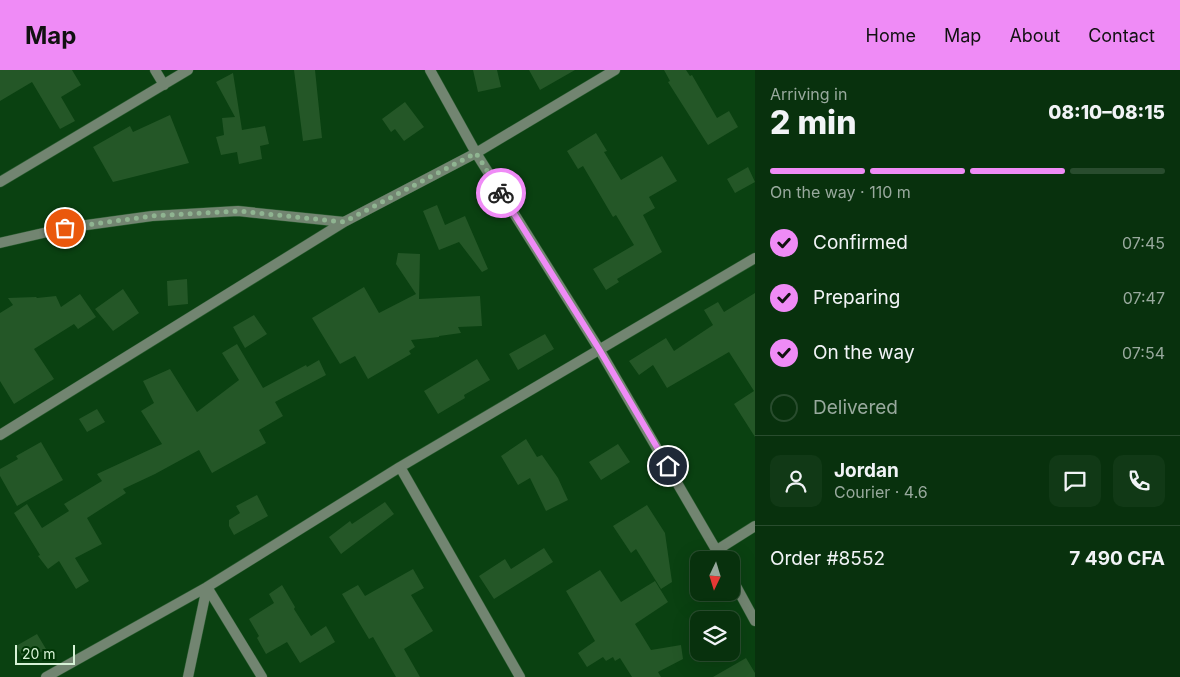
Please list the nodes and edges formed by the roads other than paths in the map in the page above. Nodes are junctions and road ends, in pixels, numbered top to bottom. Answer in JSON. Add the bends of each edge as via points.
{"nodes":[{"id":1,"x":155,"y":70,"type":"edge"},
{"id":2,"x":188,"y":70,"type":"edge"},
{"id":3,"x":430,"y":70,"type":"edge"},
{"id":4,"x":615,"y":70,"type":"edge"},
{"id":5,"x":164,"y":85,"type":"junction"},
{"id":6,"x":476,"y":153,"type":"junction"},
{"id":7,"x":0,"y":182,"type":"edge"},
{"id":8,"x":344,"y":222,"type":"junction"},
{"id":9,"x":0,"y":243,"type":"edge"},
{"id":10,"x":755,"y":258,"type":"edge"},
{"id":11,"x":599,"y":349,"type":"junction"},
{"id":12,"x":0,"y":435,"type":"edge"},
{"id":13,"x":400,"y":466,"type":"junction"},
{"id":14,"x":755,"y":526,"type":"edge"},
{"id":15,"x":717,"y":550,"type":"joint"},
{"id":16,"x":207,"y":587,"type":"junction"},
{"id":17,"x":740,"y":594,"type":"edge"},
{"id":18,"x":755,"y":621,"type":"edge"},
{"id":19,"x":46,"y":677,"type":"edge"},
{"id":20,"x":188,"y":677,"type":"edge"},
{"id":21,"x":262,"y":677,"type":"edge"},
{"id":22,"x":520,"y":677,"type":"edge"}],
"edges":[{"from":1,"to":5,"type":"street"},
{"from":2,"to":5,"type":"street"},
{"from":3,"to":6,"type":"street"},
{"from":4,"to":6,"type":"street"},
{"from":5,"to":7,"type":"street"},
{"from":6,"to":8,"type":"street"},
{"from":6,"to":11,"type":"street"},
{"from":8,"to":9,"type":"street","via":[[238,211],[152,216],[65,228]]},
{"from":8,"to":12,"type":"street"},
{"from":10,"to":11,"type":"street"},
{"from":11,"to":13,"type":"street"},
{"from":11,"to":15,"type":"street"},
{"from":13,"to":16,"type":"street"},
{"from":13,"to":22,"type":"street"},
{"from":14,"to":15,"type":"street"},
{"from":16,"to":19,"type":"street"},
{"from":16,"to":20,"type":"street"},
{"from":16,"to":21,"type":"street"},
{"from":17,"to":18,"type":"street"}]}
